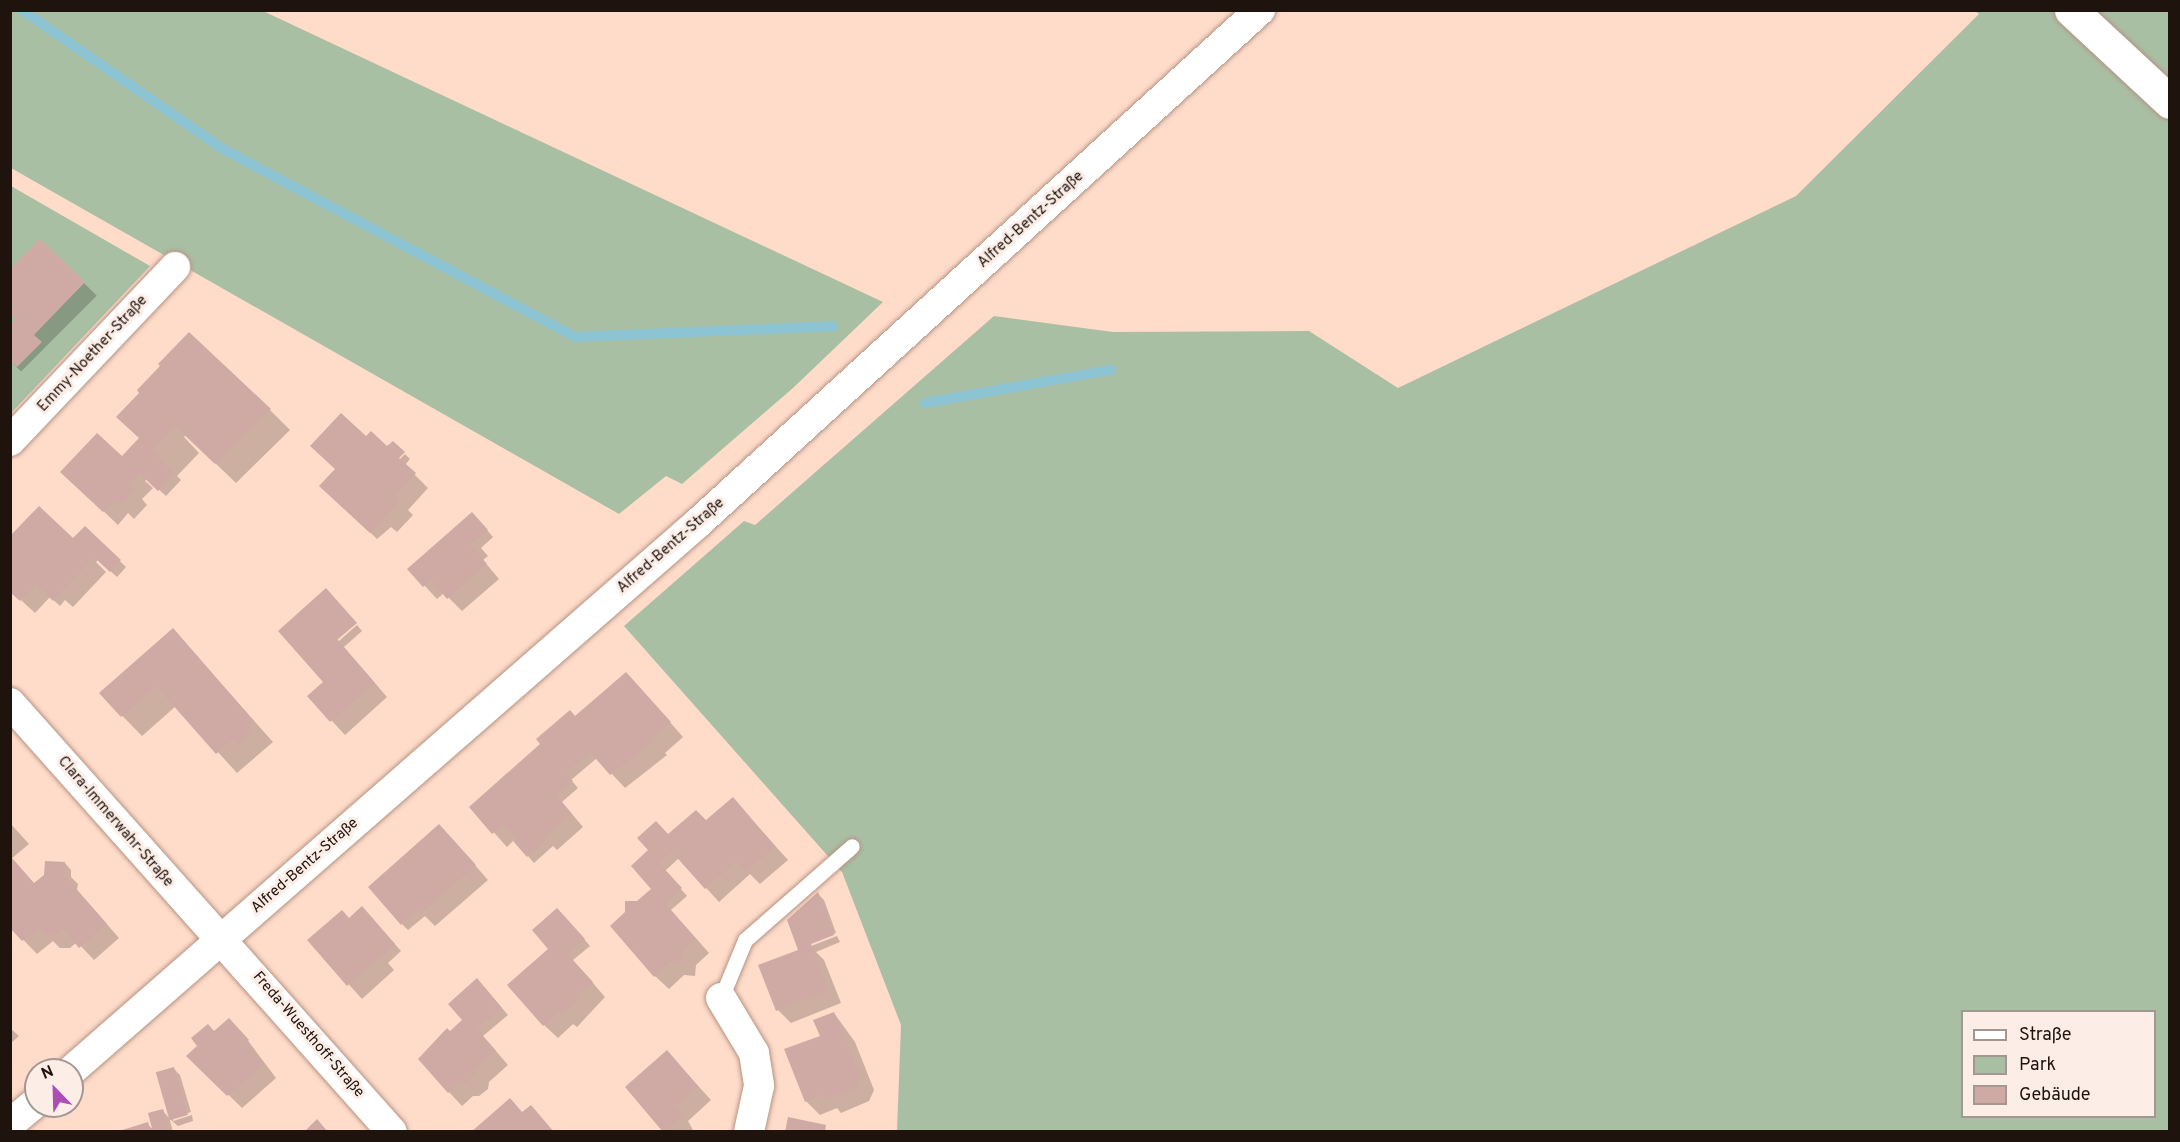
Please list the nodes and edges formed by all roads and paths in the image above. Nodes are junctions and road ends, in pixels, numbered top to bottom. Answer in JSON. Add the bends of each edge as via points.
{"nodes":[{"id":1,"x":1260,"y":10,"type":"edge"},
{"id":2,"x":2071,"y":10,"type":"edge"},
{"id":3,"x":2169,"y":102,"type":"edge"},
{"id":4,"x":174,"y":267,"type":"dead end"},
{"id":5,"x":10,"y":441,"type":"edge"},
{"id":6,"x":10,"y":703,"type":"edge"},
{"id":7,"x":852,"y":846,"type":"dead end"},
{"id":8,"x":223,"y":938,"type":"junction"},
{"id":9,"x":720,"y":998,"type":"joint"},
{"id":10,"x":84,"y":1060,"type":"edge"},
{"id":11,"x":24,"y":1112,"type":"edge"},
{"id":12,"x":10,"y":1124,"type":"edge"},
{"id":13,"x":392,"y":1131,"type":"edge"},
{"id":14,"x":749,"y":1131,"type":"edge"}],
"edges":[{"from":1,"to":8,"type":"street","name":"Alfred-Bentz-Straße","via":[[699,522]]},
{"from":2,"to":3,"type":"street"},
{"from":4,"to":5,"type":"street","name":"Emmy-Noether-Straße"},
{"from":6,"to":8,"type":"street","name":"Clara-Immerwahr-Straße","via":[[192,909]]},
{"from":7,"to":9,"type":"lane","via":[[745,940]]},
{"from":8,"to":10,"type":"street","name":"Alfred-Bentz-Straße"},
{"from":8,"to":13,"type":"street","name":"Freda-Wuesthoff-Straße"},
{"from":9,"to":14,"type":"street","via":[[754,1053],[759,1086]]},
{"from":11,"to":12,"type":"street"}]}
